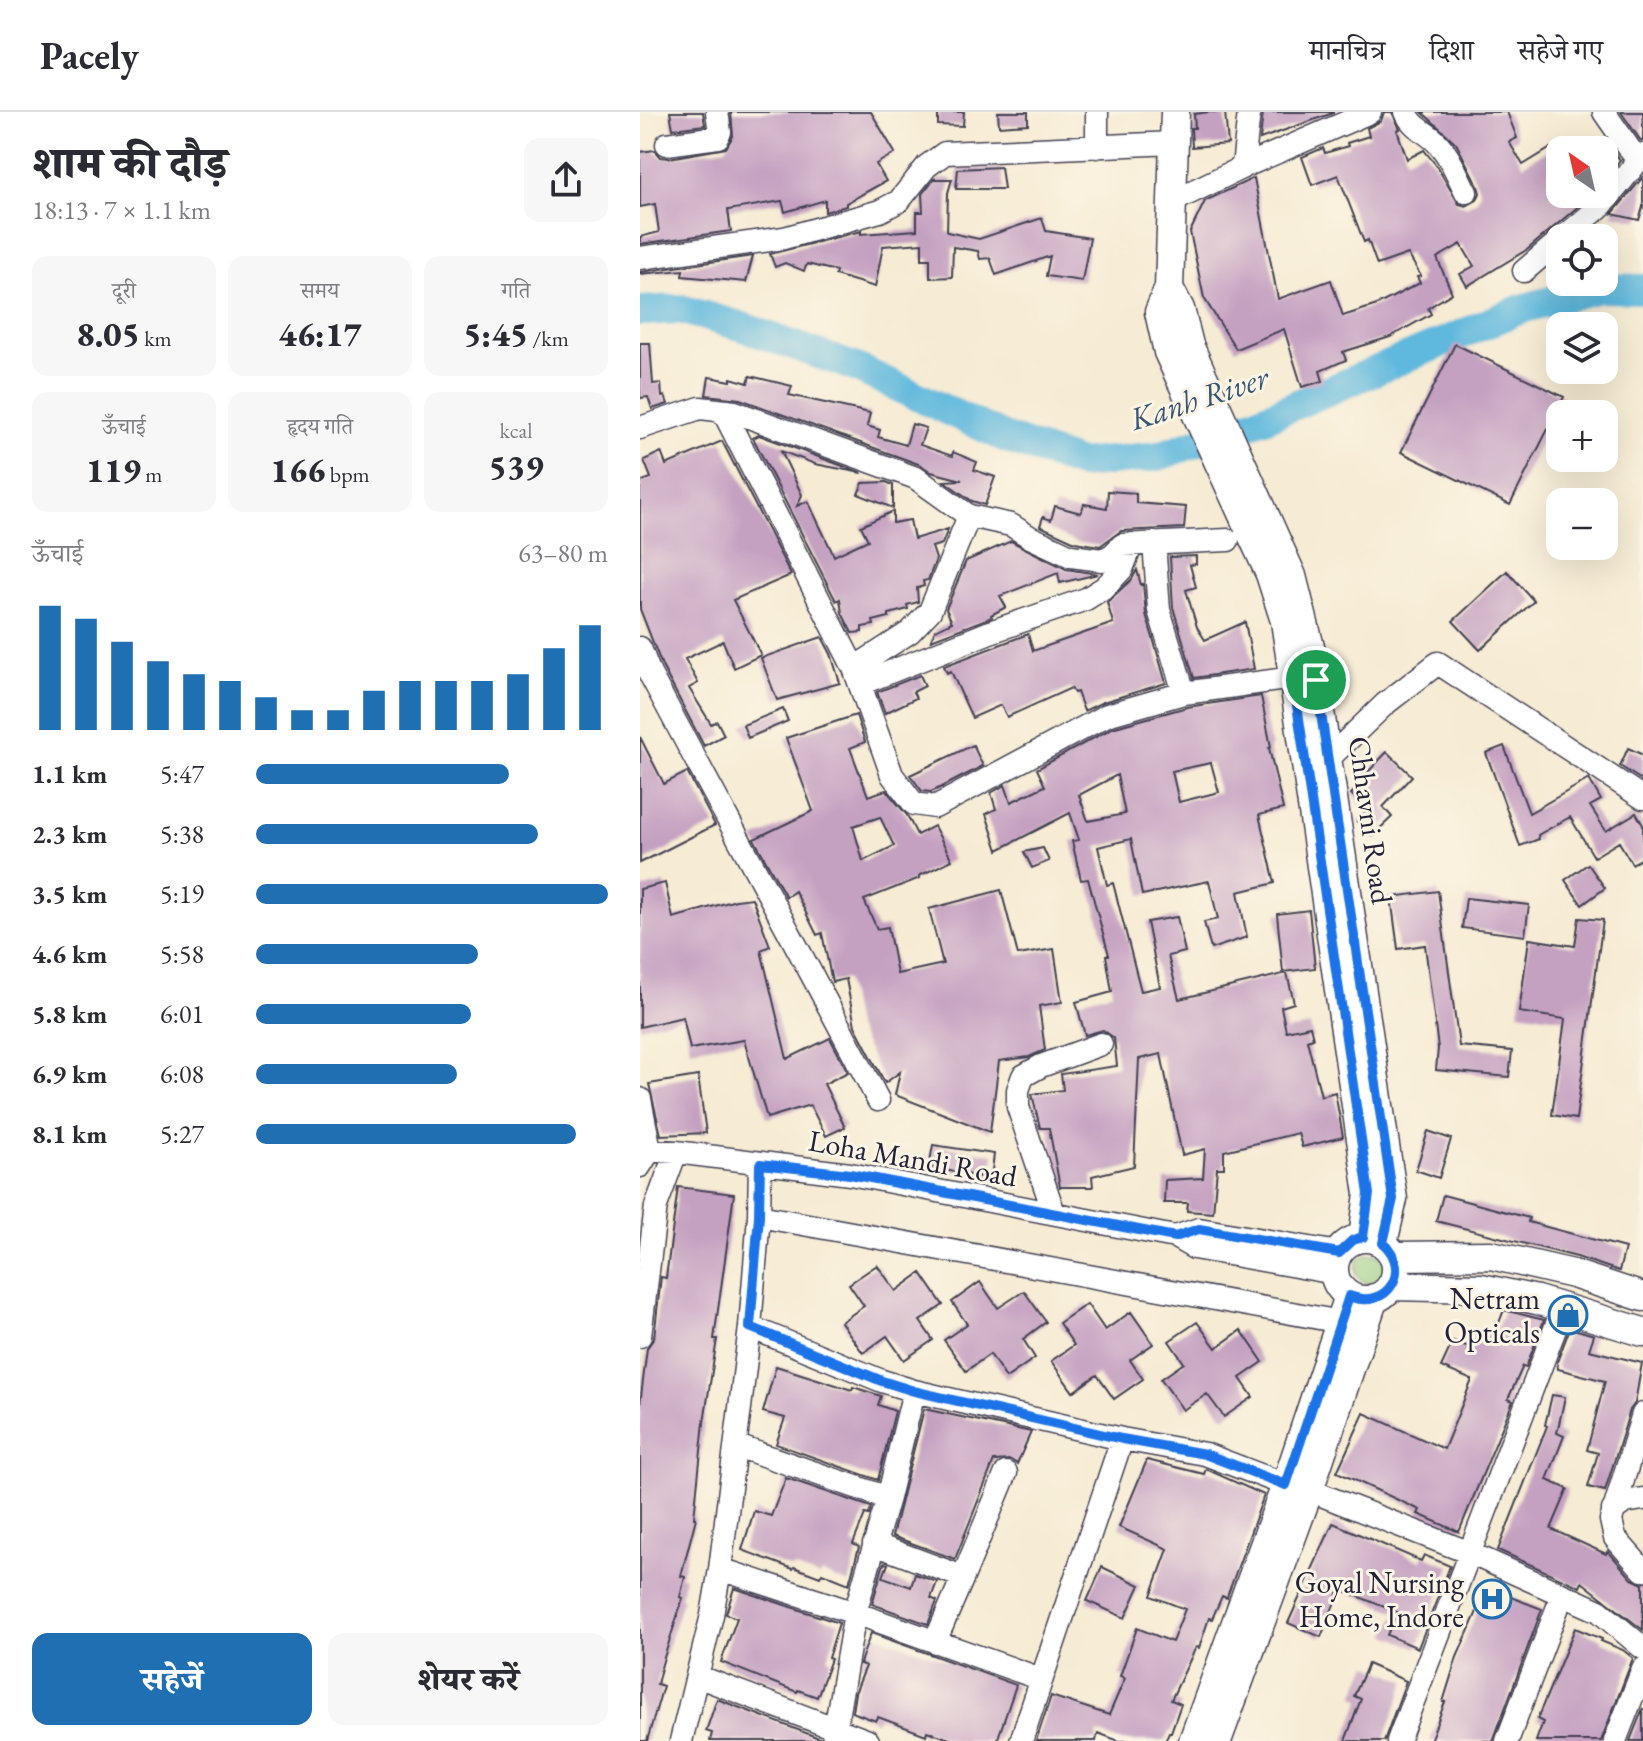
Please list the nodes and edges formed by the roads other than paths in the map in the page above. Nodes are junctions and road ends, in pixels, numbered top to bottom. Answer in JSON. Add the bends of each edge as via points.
{"nodes":[{"id":1,"x":717,"y":112,"type":"edge"},
{"id":2,"x":1097,"y":112,"type":"edge"},
{"id":3,"x":1175,"y":112,"type":"edge"},
{"id":4,"x":1249,"y":112,"type":"edge"},
{"id":5,"x":1406,"y":112,"type":"edge"},
{"id":6,"x":1604,"y":112,"type":"edge"},
{"id":7,"x":1367,"y":113,"type":"edge"},
{"id":8,"x":1174,"y":143,"type":"junction"},
{"id":9,"x":667,"y":144,"type":"dead end"},
{"id":10,"x":1097,"y":147,"type":"junction"},
{"id":11,"x":1641,"y":158,"type":"edge"},
{"id":12,"x":1243,"y":167,"type":"junction"},
{"id":13,"x":1466,"y":192,"type":"dead end"},
{"id":14,"x":1171,"y":202,"type":"junction"},
{"id":15,"x":1579,"y":224,"type":"edge"},
{"id":16,"x":1546,"y":252,"type":"edge"},
{"id":17,"x":640,"y":258,"type":"edge"},
{"id":18,"x":1524,"y":271,"type":"dead end"},
{"id":19,"x":723,"y":411,"type":"junction"},
{"id":20,"x":640,"y":428,"type":"edge"},
{"id":21,"x":969,"y":516,"type":"junction"},
{"id":22,"x":1228,"y":540,"type":"dead end"},
{"id":23,"x":1143,"y":544,"type":"junction"},
{"id":24,"x":640,"y":648,"type":"edge"},
{"id":25,"x":857,"y":676,"type":"junction"},
{"id":26,"x":1305,"y":679,"type":"junction"},
{"id":27,"x":1184,"y":693,"type":"junction"},
{"id":28,"x":1328,"y":759,"type":"junction"},
{"id":29,"x":1643,"y":798,"type":"edge"},
{"id":30,"x":1101,"y":1044,"type":"dead end"},
{"id":31,"x":640,"y":1099,"type":"edge"},
{"id":32,"x":878,"y":1100,"type":"dead end"},
{"id":33,"x":676,"y":1152,"type":"junction"},
{"id":34,"x":643,"y":1155,"type":"edge"},
{"id":35,"x":760,"y":1164,"type":"junction"},
{"id":36,"x":1054,"y":1213,"type":"junction"},
{"id":37,"x":759,"y":1216,"type":"junction"},
{"id":38,"x":1380,"y":1245,"type":"junction"},
{"id":39,"x":1355,"y":1288,"type":"junction"},
{"id":40,"x":1643,"y":1297,"type":"edge"},
{"id":41,"x":1563,"y":1308,"type":"junction"},
{"id":42,"x":750,"y":1327,"type":"junction"},
{"id":43,"x":1643,"y":1332,"type":"edge"},
{"id":44,"x":640,"y":1336,"type":"edge"},
{"id":45,"x":914,"y":1391,"type":"junction"},
{"id":46,"x":1643,"y":1414,"type":"edge"},
{"id":47,"x":1122,"y":1439,"type":"junction"},
{"id":48,"x":737,"y":1446,"type":"junction"},
{"id":49,"x":1006,"y":1473,"type":"dead end"},
{"id":50,"x":1297,"y":1487,"type":"junction"},
{"id":51,"x":888,"y":1498,"type":"junction"},
{"id":52,"x":1643,"y":1499,"type":"edge"},
{"id":53,"x":1613,"y":1510,"type":"junction"},
{"id":54,"x":874,"y":1544,"type":"junction"},
{"id":55,"x":1470,"y":1553,"type":"junction"},
{"id":56,"x":720,"y":1569,"type":"junction"},
{"id":57,"x":1643,"y":1570,"type":"edge"},
{"id":58,"x":963,"y":1577,"type":"junction"},
{"id":59,"x":1562,"y":1596,"type":"junction"},
{"id":60,"x":855,"y":1613,"type":"junction"},
{"id":61,"x":935,"y":1642,"type":"junction"},
{"id":62,"x":1643,"y":1648,"type":"edge"},
{"id":63,"x":1643,"y":1669,"type":"edge"},
{"id":64,"x":697,"y":1676,"type":"junction"},
{"id":65,"x":1041,"y":1679,"type":"junction"},
{"id":66,"x":834,"y":1736,"type":"edge"},
{"id":67,"x":681,"y":1741,"type":"edge"},
{"id":68,"x":868,"y":1741,"type":"edge"},
{"id":69,"x":1021,"y":1741,"type":"edge"},
{"id":70,"x":1193,"y":1741,"type":"edge"},
{"id":71,"x":1217,"y":1741,"type":"edge"},
{"id":72,"x":1398,"y":1741,"type":"edge"},
{"id":73,"x":1507,"y":1741,"type":"edge"},
{"id":74,"x":1615,"y":1741,"type":"edge"}],
"edges":[{"from":1,"to":9,"type":"street","via":[[718,137]]},
{"from":2,"to":10,"type":"street"},
{"from":3,"to":8,"type":"main road","name":"Chhavni Road"},
{"from":4,"to":12,"type":"street"},
{"from":5,"to":13,"type":"street","via":[[1410,123],[1442,148]]},
{"from":6,"to":11,"type":"street"},
{"from":7,"to":12,"type":"street"},
{"from":8,"to":10,"type":"street"},
{"from":8,"to":14,"type":"main road","name":"Chhavni Road"},
{"from":10,"to":17,"type":"street","via":[[945,153],[927,166],[899,201],[880,211],[784,238]]},
{"from":11,"to":15,"type":"street"},
{"from":12,"to":14,"type":"street"},
{"from":14,"to":26,"type":"main road","name":"Chhavni Road","via":[[1169,288],[1180,309],[1178,348],[1270,551],[1292,576]]},
{"from":16,"to":18,"type":"street"},
{"from":19,"to":20,"type":"street","via":[[700,408]]},
{"from":19,"to":21,"type":"street","via":[[916,478]]},
{"from":19,"to":25,"type":"street"},
{"from":21,"to":23,"type":"street","via":[[1011,525],[1071,556],[1102,560],[1122,545]]},
{"from":21,"to":25,"type":"street","via":[[930,611]]},
{"from":22,"to":23,"type":"street"},
{"from":23,"to":25,"type":"street","via":[[1105,587],[1086,599]]},
{"from":23,"to":27,"type":"street"},
{"from":24,"to":32,"type":"street"},
{"from":25,"to":27,"type":"street","via":[[892,775],[914,804],[935,807],[1107,715]]},
{"from":26,"to":27,"type":"street"},
{"from":26,"to":28,"type":"main road","name":"Chhavni Road"},
{"from":26,"to":38,"type":"main road","name":"Chhavni Road","via":[[1369,1194]]},
{"from":28,"to":29,"type":"street","via":[[1438,663]]},
{"from":28,"to":38,"type":"main road","name":"Chhavni Road","via":[[1393,1199]]},
{"from":30,"to":36,"type":"street","via":[[1032,1071],[1023,1076],[1018,1090],[1018,1107]]},
{"from":31,"to":34,"type":"street"},
{"from":33,"to":34,"type":"street","name":"Loha Mandi Road"},
{"from":33,"to":35,"type":"street","name":"Loha Mandi Road"},
{"from":33,"to":44,"type":"street","via":[[656,1206]]},
{"from":35,"to":36,"type":"street","name":"Loha Mandi Road","via":[[850,1174]]},
{"from":35,"to":37,"type":"street"},
{"from":36,"to":39,"type":"street","name":"Loha Mandi Road","via":[[1175,1237],[1194,1248]]},
{"from":37,"to":39,"type":"street"},
{"from":37,"to":42,"type":"street"},
{"from":38,"to":39,"type":"main road","via":[[1353,1240]]},
{"from":38,"to":39,"type":"main road","via":[[1396,1276]]},
{"from":38,"to":40,"type":"main road","via":[[1491,1255]]},
{"from":39,"to":41,"type":"main road","via":[[1481,1288]]},
{"from":39,"to":50,"type":"main road"},
{"from":39,"to":50,"type":"main road"},
{"from":41,"to":43,"type":"main road"},
{"from":41,"to":55,"type":"street"},
{"from":42,"to":45,"type":"street"},
{"from":42,"to":48,"type":"street"},
{"from":45,"to":47,"type":"street"},
{"from":45,"to":51,"type":"street"},
{"from":46,"to":53,"type":"street"},
{"from":47,"to":50,"type":"street","via":[[1205,1454]]},
{"from":47,"to":65,"type":"street"},
{"from":48,"to":51,"type":"street"},
{"from":48,"to":56,"type":"street"},
{"from":49,"to":58,"type":"street"},
{"from":50,"to":55,"type":"street"},
{"from":50,"to":70,"type":"main road"},
{"from":50,"to":71,"type":"main road"},
{"from":51,"to":54,"type":"street"},
{"from":52,"to":53,"type":"street"},
{"from":53,"to":57,"type":"street","via":[[1615,1538]]},
{"from":54,"to":58,"type":"street"},
{"from":54,"to":60,"type":"street"},
{"from":55,"to":59,"type":"street"},
{"from":55,"to":72,"type":"street"},
{"from":56,"to":60,"type":"street"},
{"from":56,"to":64,"type":"street"},
{"from":58,"to":61,"type":"street"},
{"from":59,"to":62,"type":"street","via":[[1599,1611]]},
{"from":59,"to":73,"type":"street"},
{"from":60,"to":61,"type":"street"},
{"from":60,"to":66,"type":"street"},
{"from":61,"to":65,"type":"street"},
{"from":63,"to":74,"type":"street"},
{"from":64,"to":66,"type":"street"},
{"from":64,"to":67,"type":"street"},
{"from":65,"to":69,"type":"street"},
{"from":66,"to":68,"type":"street"}]}
